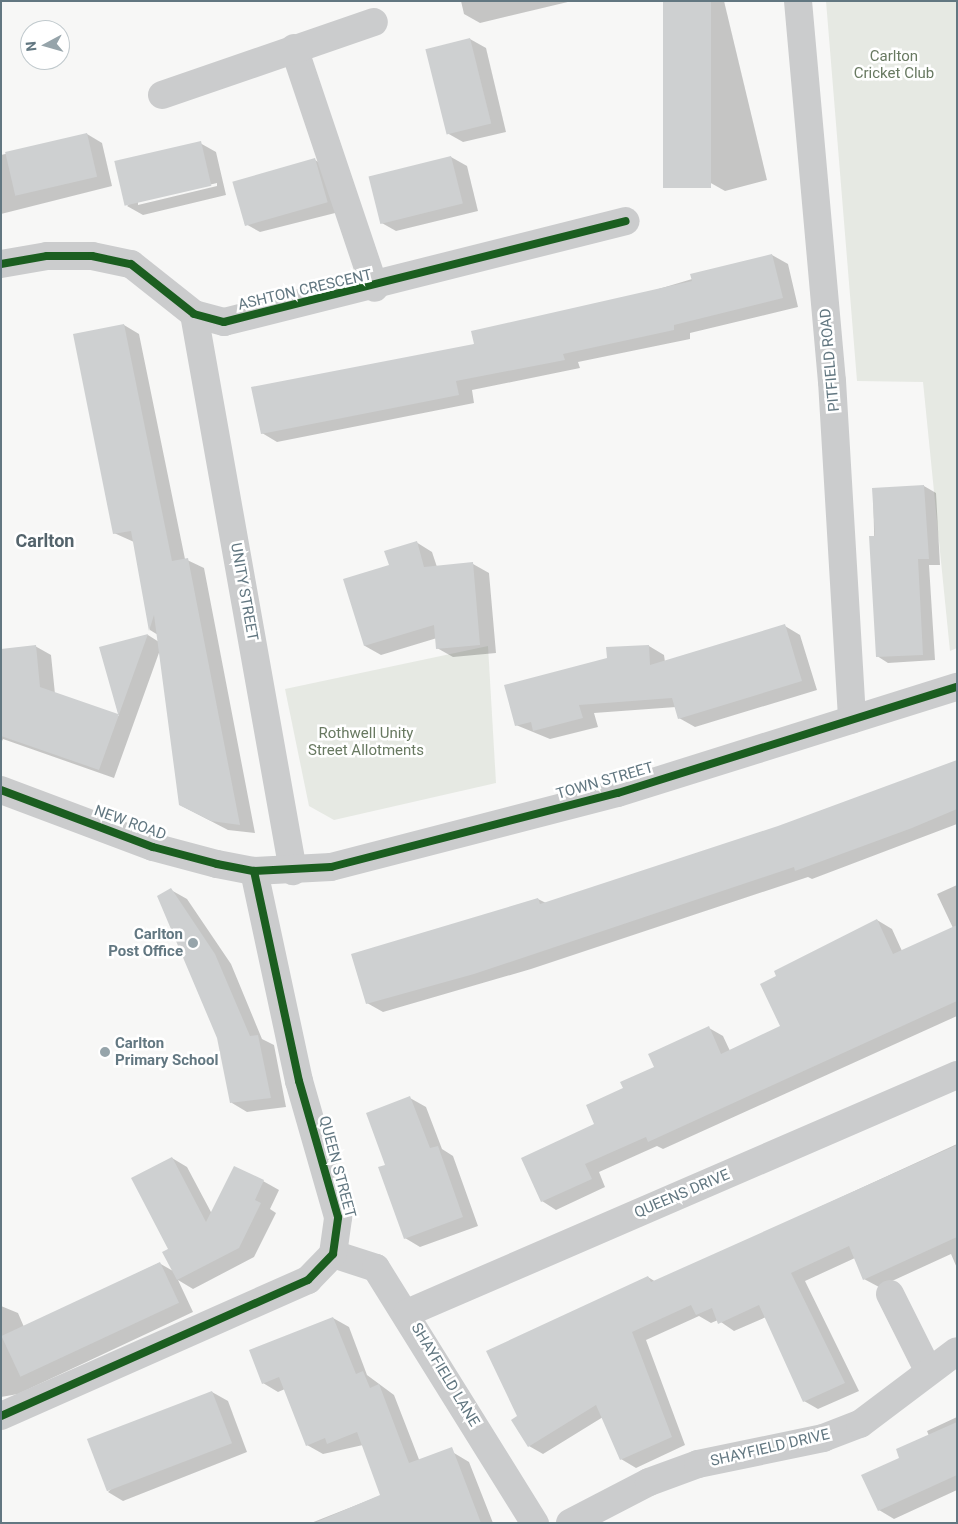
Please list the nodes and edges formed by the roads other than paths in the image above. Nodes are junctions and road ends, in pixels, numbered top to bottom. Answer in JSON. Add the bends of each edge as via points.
{"nodes":[{"id":1,"x":798,"y":1,"type":"edge"},
{"id":2,"x":374,"y":22,"type":"dead end"},
{"id":3,"x":294,"y":48,"type":"junction"},
{"id":4,"x":162,"y":95,"type":"dead end"},
{"id":5,"x":626,"y":221,"type":"dead end"},
{"id":6,"x":1,"y":264,"type":"edge"},
{"id":7,"x":375,"y":288,"type":"junction"},
{"id":8,"x":194,"y":314,"type":"junction"},
{"id":9,"x":957,"y":686,"type":"edge"},
{"id":10,"x":852,"y":719,"type":"junction"},
{"id":11,"x":1,"y":790,"type":"edge"},
{"id":12,"x":254,"y":871,"type":"junction"},
{"id":13,"x":293,"y":871,"type":"junction"},
{"id":14,"x":957,"y":1076,"type":"edge"},
{"id":15,"x":333,"y":1254,"type":"junction"},
{"id":16,"x":890,"y":1294,"type":"dead end"},
{"id":17,"x":407,"y":1313,"type":"junction"},
{"id":18,"x":957,"y":1351,"type":"edge"},
{"id":19,"x":928,"y":1370,"type":"junction"},
{"id":20,"x":1,"y":1416,"type":"edge"},
{"id":21,"x":535,"y":1523,"type":"edge"},
{"id":22,"x":570,"y":1523,"type":"edge"}],
"edges":[{"from":1,"to":10,"type":"street","name":"PITFIELD ROAD","via":[[832,381]]},
{"from":2,"to":3,"type":"street"},
{"from":3,"to":4,"type":"street"},
{"from":3,"to":7,"type":"street"},
{"from":5,"to":7,"type":"street","name":"ASHTON CRESCENT"},
{"from":6,"to":8,"type":"street","name":"ASHTON CRESCENT","via":[[47,256],[92,256],[131,264]]},
{"from":7,"to":8,"type":"street","name":"ASHTON CRESCENT","via":[[224,322]]},
{"from":8,"to":13,"type":"street","name":"UNITY STREET"},
{"from":9,"to":10,"type":"street","name":"TOWN STREET"},
{"from":10,"to":13,"type":"street","name":"TOWN STREET","via":[[489,828],[330,868]]},
{"from":11,"to":12,"type":"street","name":"NEW ROAD","via":[[153,847]]},
{"from":12,"to":13,"type":"street","name":"TOWN STREET"},
{"from":12,"to":15,"type":"street","name":"QUEEN STREET","via":[[299,1081],[338,1218]]},
{"from":14,"to":17,"type":"street","name":"QUEENS DRIVE"},
{"from":15,"to":17,"type":"street","name":"SHAYFIELD LANE","via":[[376,1268]]},
{"from":15,"to":20,"type":"street","via":[[308,1280]]},
{"from":16,"to":19,"type":"street"},
{"from":17,"to":21,"type":"street","name":"SHAYFIELD LANE"},
{"from":18,"to":19,"type":"street","name":"SHAYFIELD DRIVE"},
{"from":19,"to":22,"type":"street","name":"SHAYFIELD DRIVE","via":[[860,1424],[823,1438],[698,1464],[649,1482]]}]}
